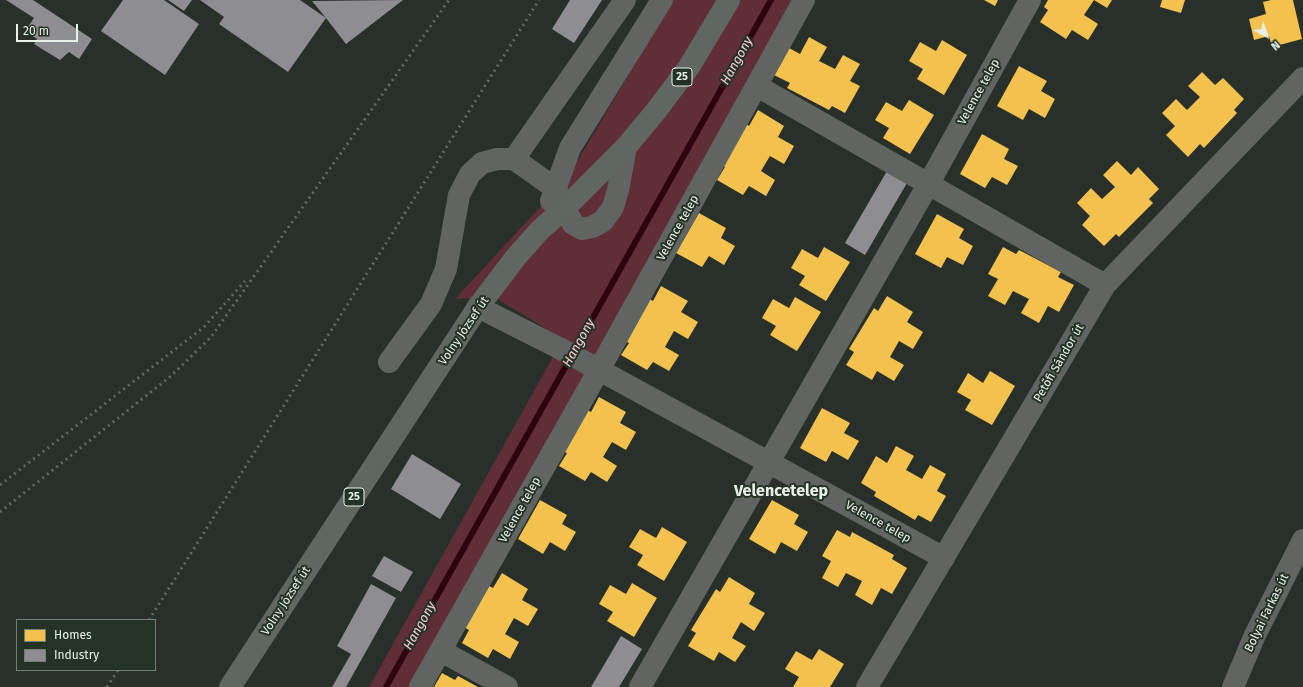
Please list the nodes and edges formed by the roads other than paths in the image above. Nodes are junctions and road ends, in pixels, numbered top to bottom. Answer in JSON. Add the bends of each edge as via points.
{"nodes":[{"id":1,"x":625,"y":0,"type":"edge"},
{"id":2,"x":662,"y":0,"type":"edge"},
{"id":3,"x":730,"y":0,"type":"edge"},
{"id":4,"x":804,"y":0,"type":"edge"},
{"id":5,"x":1030,"y":0,"type":"edge"},
{"id":6,"x":1303,"y":78,"type":"edge"},
{"id":7,"x":757,"y":86,"type":"junction"},
{"id":8,"x":626,"y":147,"type":"junction"},
{"id":9,"x":514,"y":159,"type":"junction"},
{"id":10,"x":929,"y":184,"type":"junction"},
{"id":11,"x":556,"y":189,"type":"junction"},
{"id":12,"x":565,"y":208,"type":"junction"},
{"id":13,"x":540,"y":230,"type":"junction"},
{"id":14,"x":1105,"y":285,"type":"junction"},
{"id":15,"x":478,"y":307,"type":"junction"},
{"id":16,"x":389,"y":362,"type":"dead end"},
{"id":17,"x":592,"y":366,"type":"junction"},
{"id":18,"x":769,"y":463,"type":"junction"},
{"id":19,"x":1303,"y":540,"type":"edge"},
{"id":20,"x":944,"y":558,"type":"junction"},
{"id":21,"x":441,"y":650,"type":"junction"},
{"id":22,"x":230,"y":687,"type":"edge"},
{"id":23,"x":420,"y":687,"type":"edge"},
{"id":24,"x":507,"y":687,"type":"edge"},
{"id":25,"x":640,"y":687,"type":"edge"},
{"id":26,"x":867,"y":687,"type":"edge"},
{"id":27,"x":1233,"y":687,"type":"edge"}],
"edges":[{"from":1,"to":9,"type":"street"},
{"from":2,"to":11,"type":"street","via":[[570,148]]},
{"from":3,"to":8,"type":"main road","name":"Volny József út","number":"25","via":[[673,90]]},
{"from":4,"to":7,"type":"street","name":"Velence telep"},
{"from":5,"to":10,"type":"street","name":"Velence telep"},
{"from":6,"to":14,"type":"street","name":"Petőfi Sándor út"},
{"from":7,"to":10,"type":"street"},
{"from":7,"to":17,"type":"street","name":"Velence telep"},
{"from":8,"to":12,"type":"main road","name":"Volny József út","number":"25"},
{"from":8,"to":12,"type":"street","via":[[613,207],[603,221],[582,229],[573,224]]},
{"from":9,"to":11,"type":"street"},
{"from":9,"to":16,"type":"street","via":[[497,159],[482,163],[470,174],[459,195],[446,270],[431,304]]},
{"from":10,"to":14,"type":"street"},
{"from":10,"to":18,"type":"street","name":"Velence telep"},
{"from":11,"to":12,"type":"street"},
{"from":11,"to":13,"type":"street"},
{"from":12,"to":13,"type":"main road","name":"Volny József út","number":"25"},
{"from":13,"to":15,"type":"main road","name":"Volny József út","number":"25"},
{"from":14,"to":20,"type":"street","name":"Petőfi Sándor út"},
{"from":15,"to":17,"type":"street"},
{"from":15,"to":22,"type":"main road","name":"Volny József út","number":"25"},
{"from":17,"to":18,"type":"street","name":"Velence telep"},
{"from":17,"to":21,"type":"street","name":"Velence telep"},
{"from":18,"to":20,"type":"street","name":"Velence telep"},
{"from":18,"to":25,"type":"street","name":"Velence telep"},
{"from":19,"to":27,"type":"street","name":"Bolyai Farkas út","via":[[1255,635]]},
{"from":20,"to":26,"type":"street","name":"Petőfi Sándor út"},
{"from":21,"to":23,"type":"street","name":"Velence telep"},
{"from":21,"to":24,"type":"street"}]}
